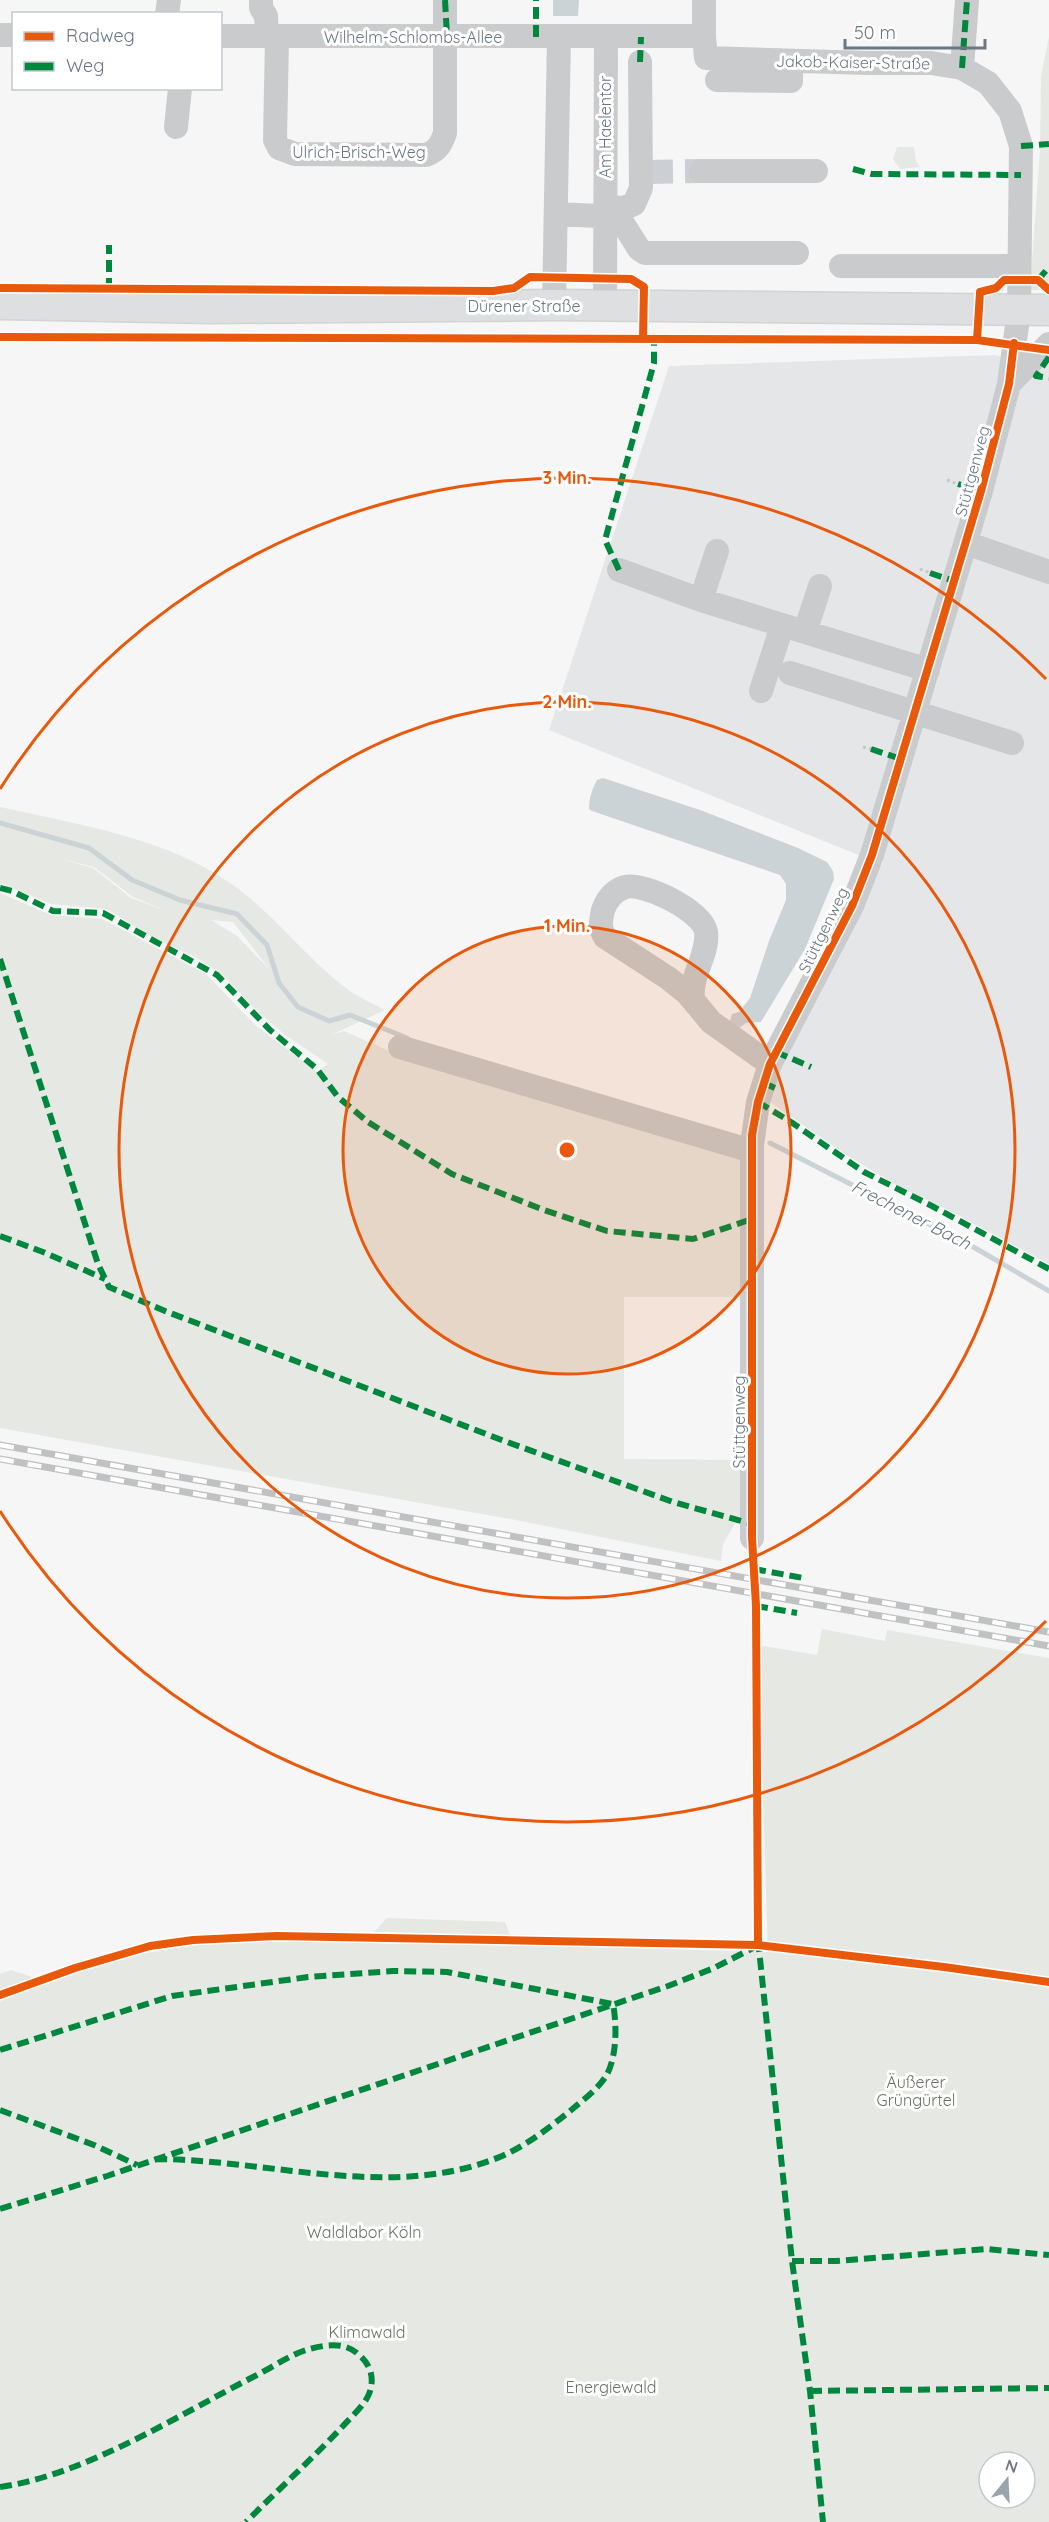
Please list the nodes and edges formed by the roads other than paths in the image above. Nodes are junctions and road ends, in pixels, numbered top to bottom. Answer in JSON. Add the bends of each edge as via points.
{"nodes":[{"id":1,"x":261,"y":0,"type":"edge"},
{"id":2,"x":446,"y":0,"type":"edge"},
{"id":3,"x":704,"y":0,"type":"edge"},
{"id":4,"x":967,"y":0,"type":"edge"},
{"id":5,"x":222,"y":36,"type":"edge"},
{"id":6,"x":272,"y":36,"type":"junction"},
{"id":7,"x":447,"y":36,"type":"junction"},
{"id":8,"x":704,"y":36,"type":"junction"},
{"id":9,"x":559,"y":37,"type":"junction"},
{"id":10,"x":606,"y":37,"type":"junction"},
{"id":11,"x":640,"y":62,"type":"dead end"},
{"id":12,"x":791,"y":62,"type":"junction"},
{"id":13,"x":962,"y":68,"type":"junction"},
{"id":14,"x":717,"y":80,"type":"dead end"},
{"id":15,"x":180,"y":90,"type":"edge"},
{"id":16,"x":176,"y":127,"type":"dead end"},
{"id":17,"x":605,"y":164,"type":"junction"},
{"id":18,"x":645,"y":169,"type":"junction"},
{"id":19,"x":701,"y":171,"type":"tunnel mouth"},
{"id":20,"x":816,"y":171,"type":"dead end"},
{"id":21,"x":605,"y":212,"type":"junction"},
{"id":22,"x":556,"y":214,"type":"junction"},
{"id":23,"x":797,"y":253,"type":"dead end"},
{"id":24,"x":841,"y":266,"type":"dead end"},
{"id":25,"x":1019,"y":266,"type":"junction"},
{"id":26,"x":0,"y":304,"type":"edge"},
{"id":27,"x":554,"y":305,"type":"junction"},
{"id":28,"x":605,"y":307,"type":"junction"},
{"id":29,"x":1049,"y":310,"type":"edge"},
{"id":30,"x":1018,"y":311,"type":"junction"},
{"id":31,"x":1049,"y":344,"type":"edge"},
{"id":32,"x":1009,"y":384,"type":"junction"},
{"id":33,"x":966,"y":543,"type":"junction"},
{"id":34,"x":717,"y":552,"type":"dead end"},
{"id":35,"x":619,"y":570,"type":"dead end"},
{"id":36,"x":1049,"y":572,"type":"edge"},
{"id":37,"x":820,"y":586,"type":"dead end"},
{"id":38,"x":701,"y":600,"type":"junction"},
{"id":39,"x":782,"y":626,"type":"junction"},
{"id":40,"x":805,"y":632,"type":"junction"},
{"id":41,"x":928,"y":670,"type":"junction"},
{"id":42,"x":790,"y":672,"type":"dead end"},
{"id":43,"x":761,"y":691,"type":"dead end"},
{"id":44,"x":915,"y":712,"type":"junction"},
{"id":45,"x":1012,"y":743,"type":"dead end"},
{"id":46,"x":693,"y":999,"type":"junction"},
{"id":47,"x":400,"y":1047,"type":"dead end"},
{"id":48,"x":770,"y":1064,"type":"junction"},
{"id":49,"x":752,"y":1144,"type":"junction"},
{"id":50,"x":752,"y":1538,"type":"dead end"}],
"edges":[{"from":1,"to":6,"type":"street"},
{"from":2,"to":7,"type":"street"},
{"from":3,"to":8,"type":"street"},
{"from":4,"to":13,"type":"street"},
{"from":5,"to":6,"type":"street","name":"Wilhelm-Schlombs-Allee"},
{"from":6,"to":7,"type":"street","name":"Wilhelm-Schlombs-Allee"},
{"from":6,"to":7,"type":"street","name":"Ulrich-Brisch-Weg","via":[[275,140],[279,148],[295,154],[426,156],[441,145],[445,134]]},
{"from":7,"to":9,"type":"street","name":"Wilhelm-Schlombs-Allee"},
{"from":8,"to":10,"type":"street"},
{"from":8,"to":12,"type":"street","name":"Jakob-Kaiser-Straße","via":[[706,58]]},
{"from":9,"to":10,"type":"street","name":"Wilhelm-Schlombs-Allee"},
{"from":9,"to":22,"type":"street"},
{"from":10,"to":17,"type":"street","name":"Am Haelentor"},
{"from":11,"to":18,"type":"street"},
{"from":12,"to":13,"type":"street","name":"Jakob-Kaiser-Straße","via":[[931,63]]},
{"from":12,"to":14,"type":"street","via":[[791,81]]},
{"from":13,"to":25,"type":"street","name":"Jakob-Kaiser-Straße","via":[[988,83],[1010,111],[1021,147]]},
{"from":15,"to":16,"type":"street"},
{"from":17,"to":18,"type":"street","via":[[634,164]]},
{"from":17,"to":21,"type":"street","name":"Am Haelentor"},
{"from":18,"to":21,"type":"street","via":[[634,204]]},
{"from":19,"to":20,"type":"street"},
{"from":21,"to":22,"type":"street"},
{"from":21,"to":23,"type":"street","via":[[619,217],[645,253]]},
{"from":21,"to":28,"type":"street","name":"Am Haelentor"},
{"from":22,"to":27,"type":"street"},
{"from":24,"to":25,"type":"street"},
{"from":25,"to":30,"type":"street","name":"Jakob-Kaiser-Straße"},
{"from":26,"to":27,"type":"main road","name":"Dürener Straße","via":[[213,308]]},
{"from":27,"to":28,"type":"main road","name":"Dürener Straße"},
{"from":28,"to":30,"type":"main road","name":"Dürener Straße"},
{"from":29,"to":30,"type":"main road","name":"Dürener Straße"},
{"from":30,"to":32,"type":"street","name":"Stüttgenweg"},
{"from":31,"to":32,"type":"street","name":"Stüttgenweg"},
{"from":32,"to":33,"type":"street","name":"Stüttgenweg"},
{"from":33,"to":36,"type":"street"},
{"from":33,"to":41,"type":"street","name":"Stüttgenweg"},
{"from":34,"to":38,"type":"street"},
{"from":35,"to":38,"type":"street"},
{"from":37,"to":40,"type":"street"},
{"from":38,"to":39,"type":"street"},
{"from":39,"to":40,"type":"street"},
{"from":39,"to":43,"type":"street"},
{"from":40,"to":41,"type":"street"},
{"from":41,"to":44,"type":"street","name":"Stüttgenweg"},
{"from":42,"to":44,"type":"street"},
{"from":44,"to":45,"type":"street"},
{"from":44,"to":48,"type":"street","name":"Stüttgenweg","via":[[872,855],[852,906]]},
{"from":46,"to":46,"type":"street","via":[[604,937],[601,918],[606,901],[615,891],[627,886],[640,888],[685,907],[702,920],[705,942],[692,981]]},
{"from":46,"to":48,"type":"street","via":[[711,1022]]},
{"from":47,"to":49,"type":"street"},
{"from":48,"to":49,"type":"street","name":"Stüttgenweg","via":[[758,1102]]},
{"from":49,"to":50,"type":"street","name":"Stüttgenweg"}]}
